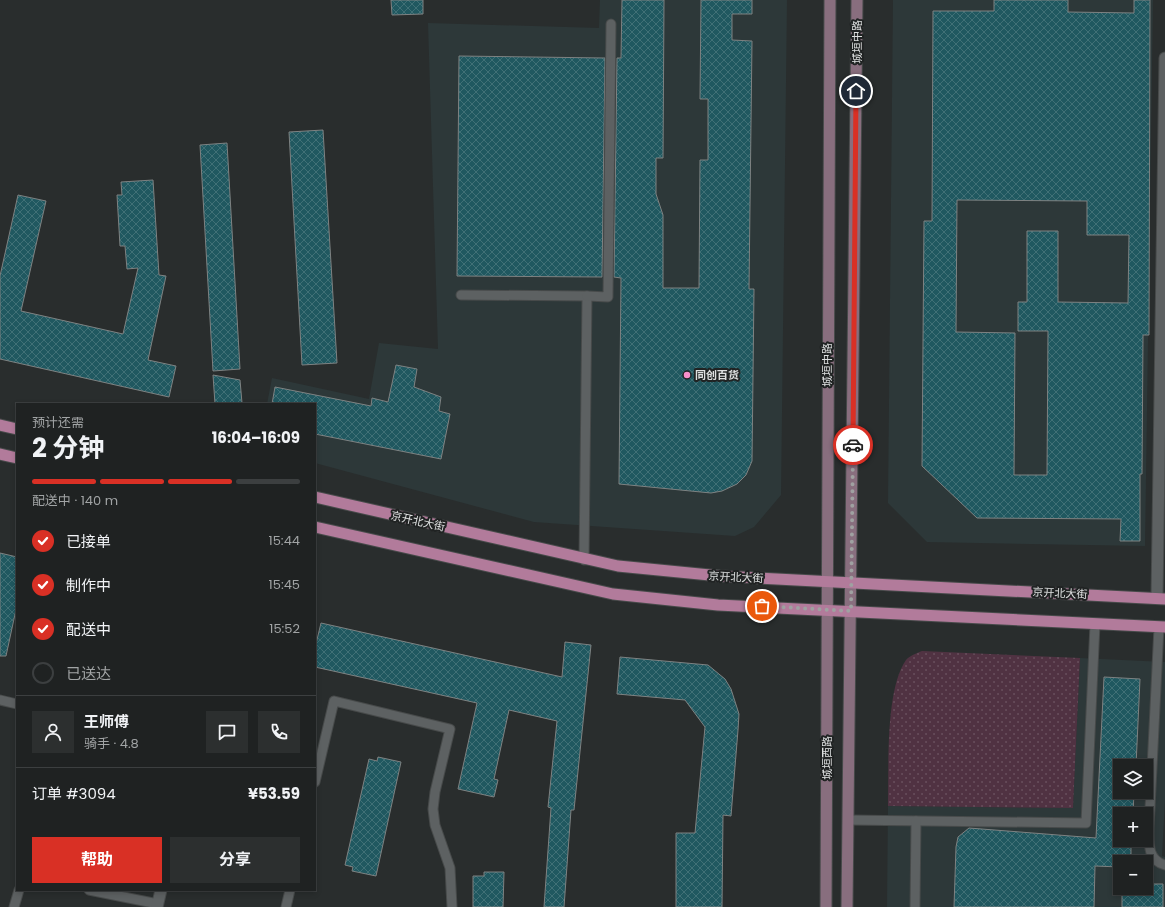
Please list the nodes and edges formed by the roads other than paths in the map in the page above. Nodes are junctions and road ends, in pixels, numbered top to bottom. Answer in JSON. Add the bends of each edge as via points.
{"nodes":[{"id":1,"x":830,"y":0,"type":"edge"},
{"id":2,"x":857,"y":0,"type":"edge"},
{"id":3,"x":611,"y":24,"type":"dead end"},
{"id":4,"x":1165,"y":58,"type":"edge"},
{"id":5,"x":1163,"y":275,"type":"edge"},
{"id":6,"x":461,"y":295,"type":"dead end"},
{"id":7,"x":587,"y":296,"type":"junction"},
{"id":8,"x":0,"y":425,"type":"edge"},
{"id":9,"x":16,"y":429,"type":"edge"},
{"id":10,"x":0,"y":454,"type":"edge"},
{"id":11,"x":16,"y":458,"type":"edge"},
{"id":12,"x":316,"y":498,"type":"edge"},
{"id":13,"x":316,"y":527,"type":"edge"},
{"id":14,"x":584,"y":560,"type":"junction"},
{"id":15,"x":827,"y":581,"type":"junction"},
{"id":16,"x":851,"y":582,"type":"junction"},
{"id":17,"x":1161,"y":598,"type":"edge"},
{"id":18,"x":827,"y":610,"type":"junction"},
{"id":19,"x":851,"y":611,"type":"junction"},
{"id":20,"x":1095,"y":624,"type":"junction"},
{"id":21,"x":1162,"y":627,"type":"edge"},
{"id":22,"x":0,"y":700,"type":"edge"},
{"id":23,"x":16,"y":704,"type":"edge"},
{"id":24,"x":316,"y":778,"type":"edge"},
{"id":25,"x":848,"y":820,"type":"junction"},
{"id":26,"x":916,"y":821,"type":"junction"},
{"id":27,"x":1165,"y":865,"type":"edge"},
{"id":28,"x":19,"y":891,"type":"edge"},
{"id":29,"x":94,"y":891,"type":"edge"},
{"id":30,"x":161,"y":891,"type":"edge"},
{"id":31,"x":290,"y":891,"type":"edge"},
{"id":32,"x":158,"y":905,"type":"edge"},
{"id":33,"x":14,"y":907,"type":"edge"},
{"id":34,"x":286,"y":907,"type":"edge"},
{"id":35,"x":452,"y":907,"type":"edge"},
{"id":36,"x":826,"y":907,"type":"edge"},
{"id":37,"x":848,"y":907,"type":"edge"},
{"id":38,"x":915,"y":907,"type":"edge"}],
"edges":[{"from":1,"to":15,"type":"main road","name":"城垣中路"},
{"from":2,"to":16,"type":"main road","name":"城垣中路"},
{"from":3,"to":7,"type":"lane","via":[[608,297]]},
{"from":4,"to":5,"type":"street"},
{"from":5,"to":17,"type":"street"},
{"from":6,"to":7,"type":"lane"},
{"from":7,"to":14,"type":"lane"},
{"from":8,"to":9,"type":"main road"},
{"from":10,"to":11,"type":"main road"},
{"from":12,"to":14,"type":"main road","name":"京开北大街"},
{"from":13,"to":18,"type":"main road","via":[[613,594],[718,605]]},
{"from":14,"to":15,"type":"main road","name":"京开北大街","via":[[681,573]]},
{"from":15,"to":16,"type":"main road","name":"京开北大街"},
{"from":15,"to":18,"type":"main road","name":"城垣中路"},
{"from":16,"to":17,"type":"main road","name":"京开北大街"},
{"from":16,"to":19,"type":"main road","name":"城垣中路"},
{"from":18,"to":19,"type":"main road"},
{"from":18,"to":36,"type":"main road","name":"城垣西路"},
{"from":19,"to":20,"type":"main road"},
{"from":19,"to":25,"type":"main road","name":"城垣西路"},
{"from":20,"to":21,"type":"main road"},
{"from":20,"to":26,"type":"lane","via":[[1086,823]]},
{"from":21,"to":27,"type":"lane","via":[[1148,828],[1152,856],[1157,862]]},
{"from":22,"to":23,"type":"lane"},
{"from":24,"to":35,"type":"lane","via":[[334,701],[450,729],[434,792],[433,809],[435,825],[450,868]]},
{"from":25,"to":26,"type":"lane"},
{"from":25,"to":37,"type":"main road","name":"城垣西路"},
{"from":26,"to":38,"type":"lane"},
{"from":28,"to":33,"type":"lane"},
{"from":29,"to":32,"type":"lane"},
{"from":30,"to":32,"type":"street"},
{"from":31,"to":34,"type":"lane"}]}
